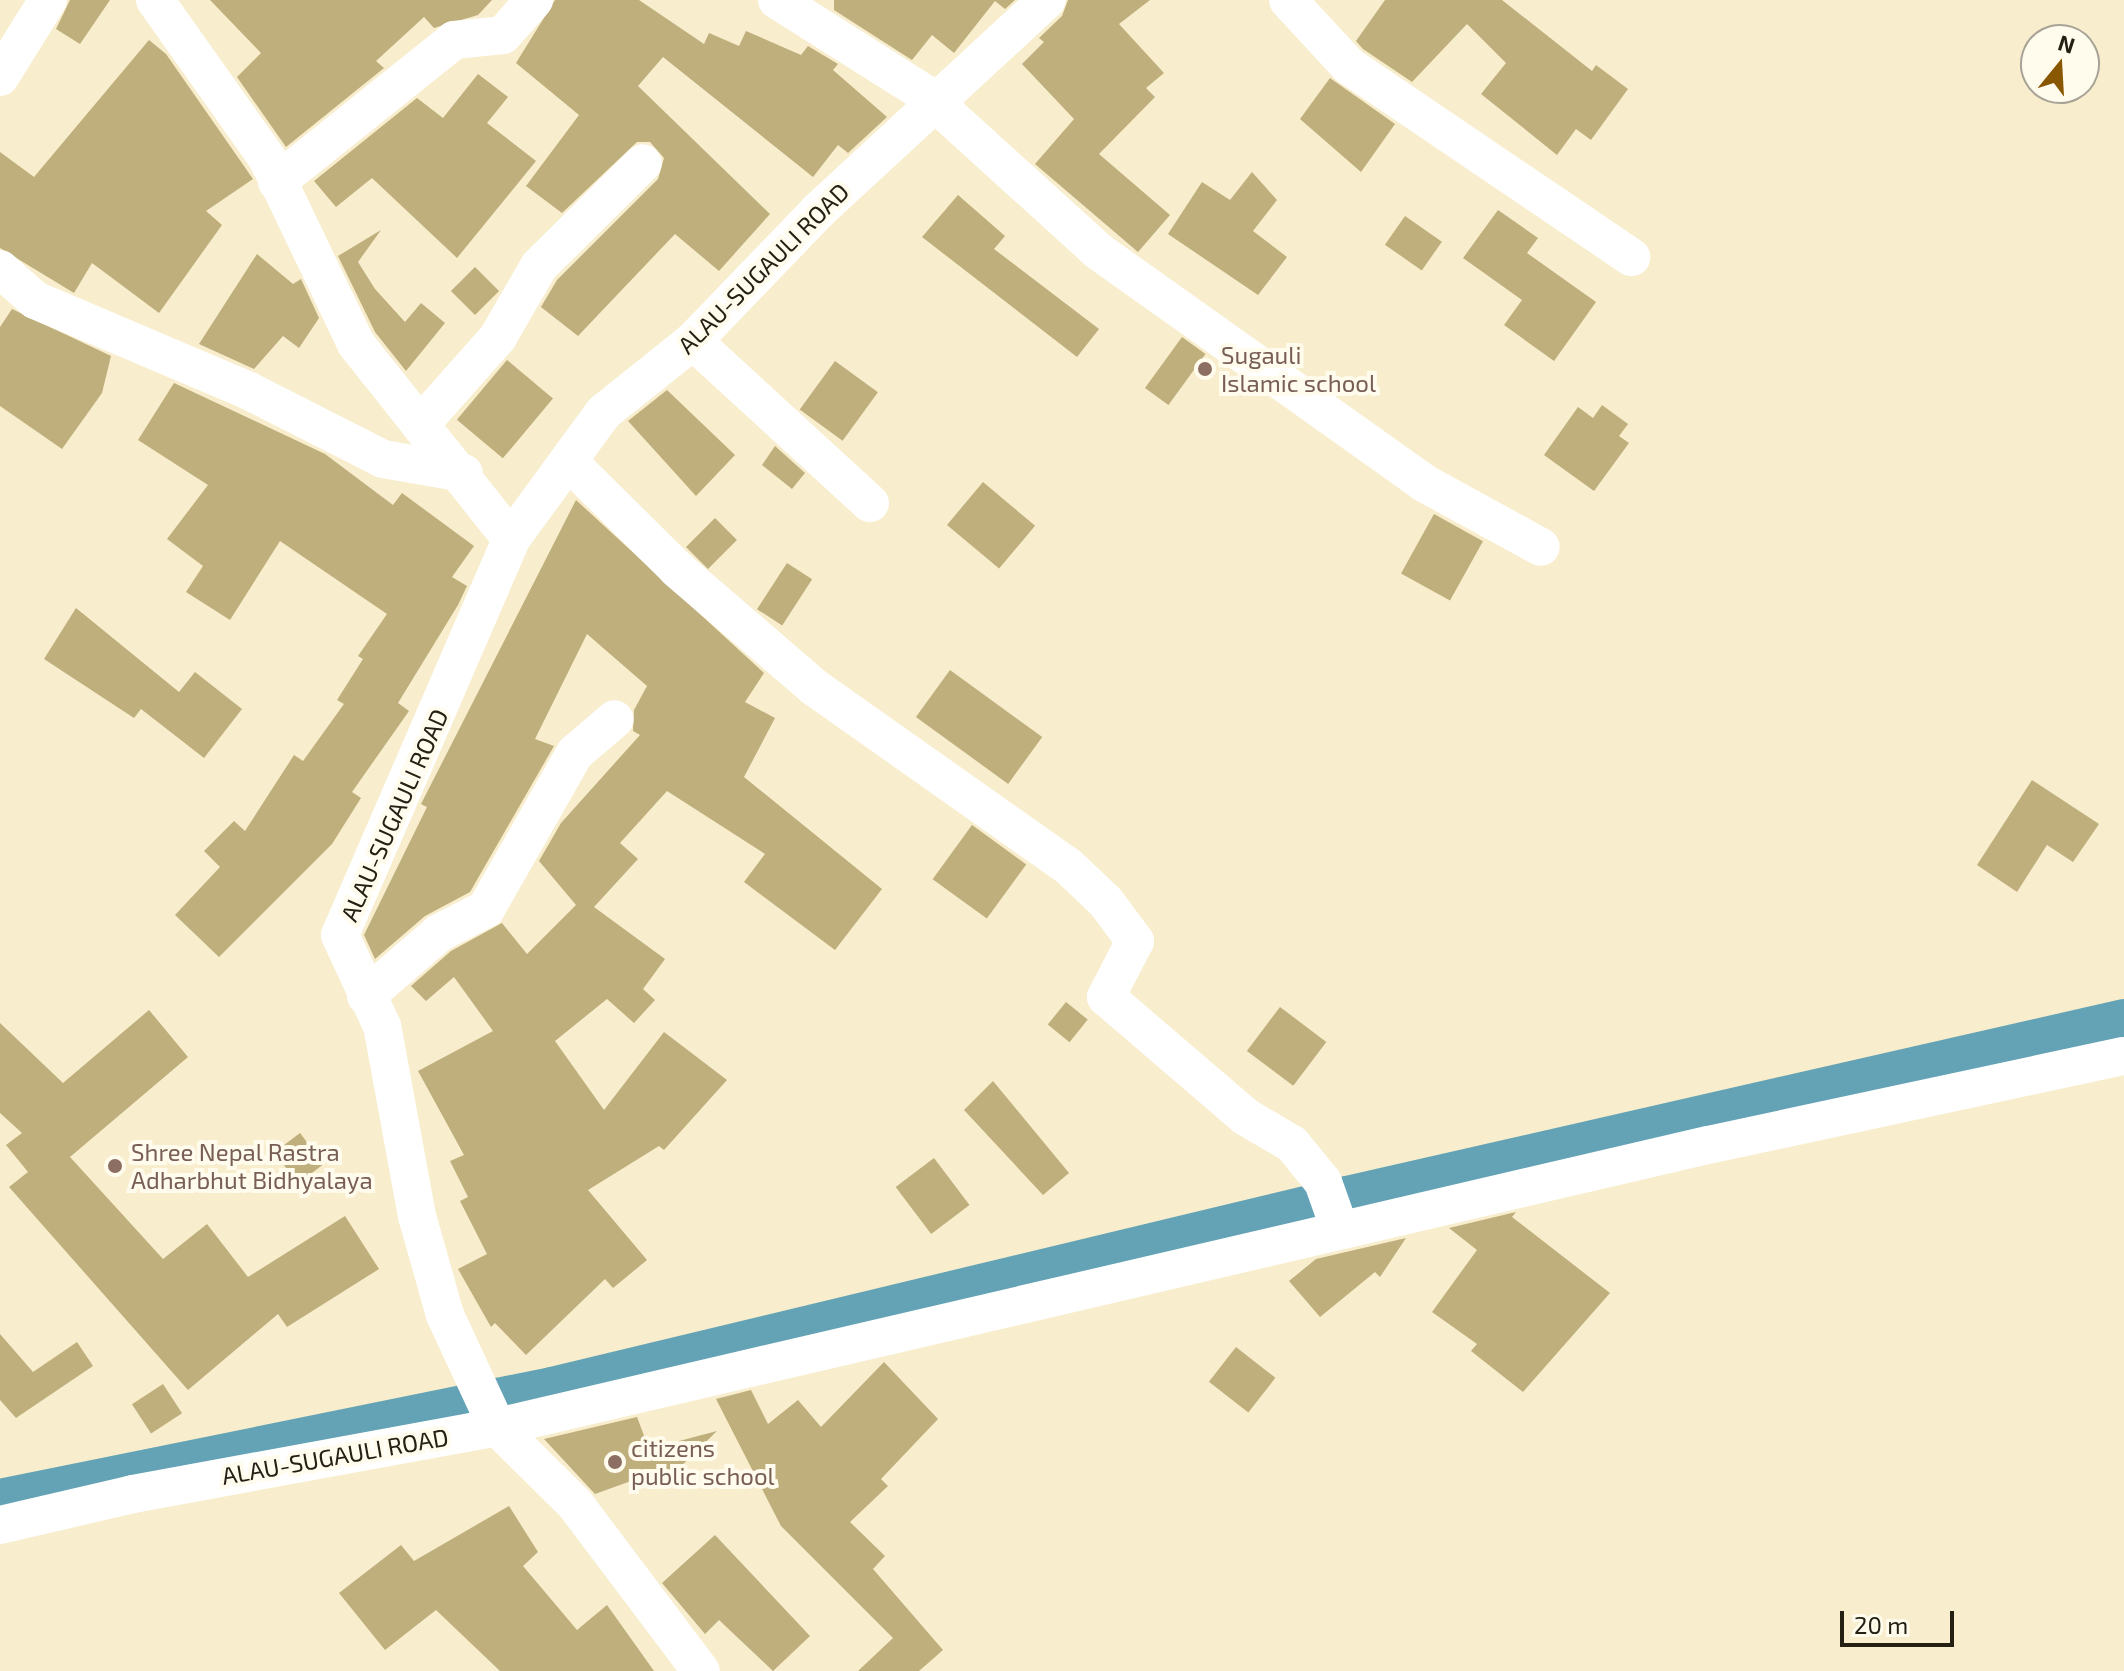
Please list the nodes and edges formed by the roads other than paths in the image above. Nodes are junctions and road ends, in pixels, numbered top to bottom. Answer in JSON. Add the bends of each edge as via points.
{"nodes":[{"id":1,"x":48,"y":0,"type":"edge"},
{"id":2,"x":155,"y":0,"type":"edge"},
{"id":3,"x":534,"y":0,"type":"edge"},
{"id":4,"x":777,"y":0,"type":"edge"},
{"id":5,"x":1047,"y":0,"type":"edge"},
{"id":6,"x":1288,"y":0,"type":"edge"},
{"id":7,"x":0,"y":77,"type":"edge"},
{"id":8,"x":935,"y":102,"type":"junction"},
{"id":9,"x":643,"y":163,"type":"dead end"},
{"id":10,"x":277,"y":182,"type":"junction"},
{"id":11,"x":1631,"y":257,"type":"dead end"},
{"id":12,"x":0,"y":269,"type":"edge"},
{"id":13,"x":693,"y":341,"type":"junction"},
{"id":14,"x":420,"y":425,"type":"junction"},
{"id":15,"x":568,"y":461,"type":"junction"},
{"id":16,"x":464,"y":473,"type":"junction"},
{"id":17,"x":870,"y":503,"type":"dead end"},
{"id":18,"x":511,"y":539,"type":"junction"},
{"id":19,"x":1541,"y":547,"type":"dead end"},
{"id":20,"x":615,"y":719,"type":"dead end"},
{"id":21,"x":366,"y":996,"type":"junction"},
{"id":22,"x":2124,"y":1056,"type":"edge"},
{"id":23,"x":1340,"y":1230,"type":"junction"},
{"id":24,"x":489,"y":1410,"type":"junction"},
{"id":25,"x":0,"y":1525,"type":"edge"},
{"id":26,"x":701,"y":1671,"type":"edge"}],
"edges":[{"from":1,"to":7,"type":"street"},
{"from":2,"to":10,"type":"street"},
{"from":3,"to":10,"type":"street","via":[[503,35],[454,40]]},
{"from":4,"to":8,"type":"street"},
{"from":5,"to":8,"type":"street","name":"ALAU-SUGAULI ROAD"},
{"from":6,"to":11,"type":"street","via":[[1349,66]]},
{"from":8,"to":13,"type":"street","name":"ALAU-SUGAULI ROAD","via":[[818,211]]},
{"from":8,"to":19,"type":"street","via":[[1098,251],[1424,483]]},
{"from":9,"to":14,"type":"street","via":[[539,266],[498,337]]},
{"from":10,"to":14,"type":"street","via":[[356,344]]},
{"from":12,"to":16,"type":"street","via":[[35,300],[249,391],[383,459]]},
{"from":13,"to":15,"type":"street","name":"ALAU-SUGAULI ROAD","via":[[604,412]]},
{"from":13,"to":17,"type":"street"},
{"from":14,"to":16,"type":"street"},
{"from":15,"to":18,"type":"street","name":"ALAU-SUGAULI ROAD"},
{"from":15,"to":23,"type":"street","via":[[677,569],[814,687],[1068,866],[1106,902],[1135,941],[1106,997],[1246,1117],[1292,1144],[1323,1182]]},
{"from":16,"to":18,"type":"street"},
{"from":18,"to":21,"type":"street","name":"ALAU-SUGAULI ROAD","via":[[340,935]]},
{"from":20,"to":21,"type":"street","via":[[575,753],[486,909],[439,933]]},
{"from":21,"to":24,"type":"street","name":"ALAU-SUGAULI ROAD","via":[[382,1026],[425,1244],[445,1315]]},
{"from":22,"to":23,"type":"street"},
{"from":23,"to":24,"type":"street"},
{"from":24,"to":25,"type":"street","name":"ALAU-SUGAULI ROAD"},
{"from":24,"to":26,"type":"street","via":[[575,1504]]}]}
